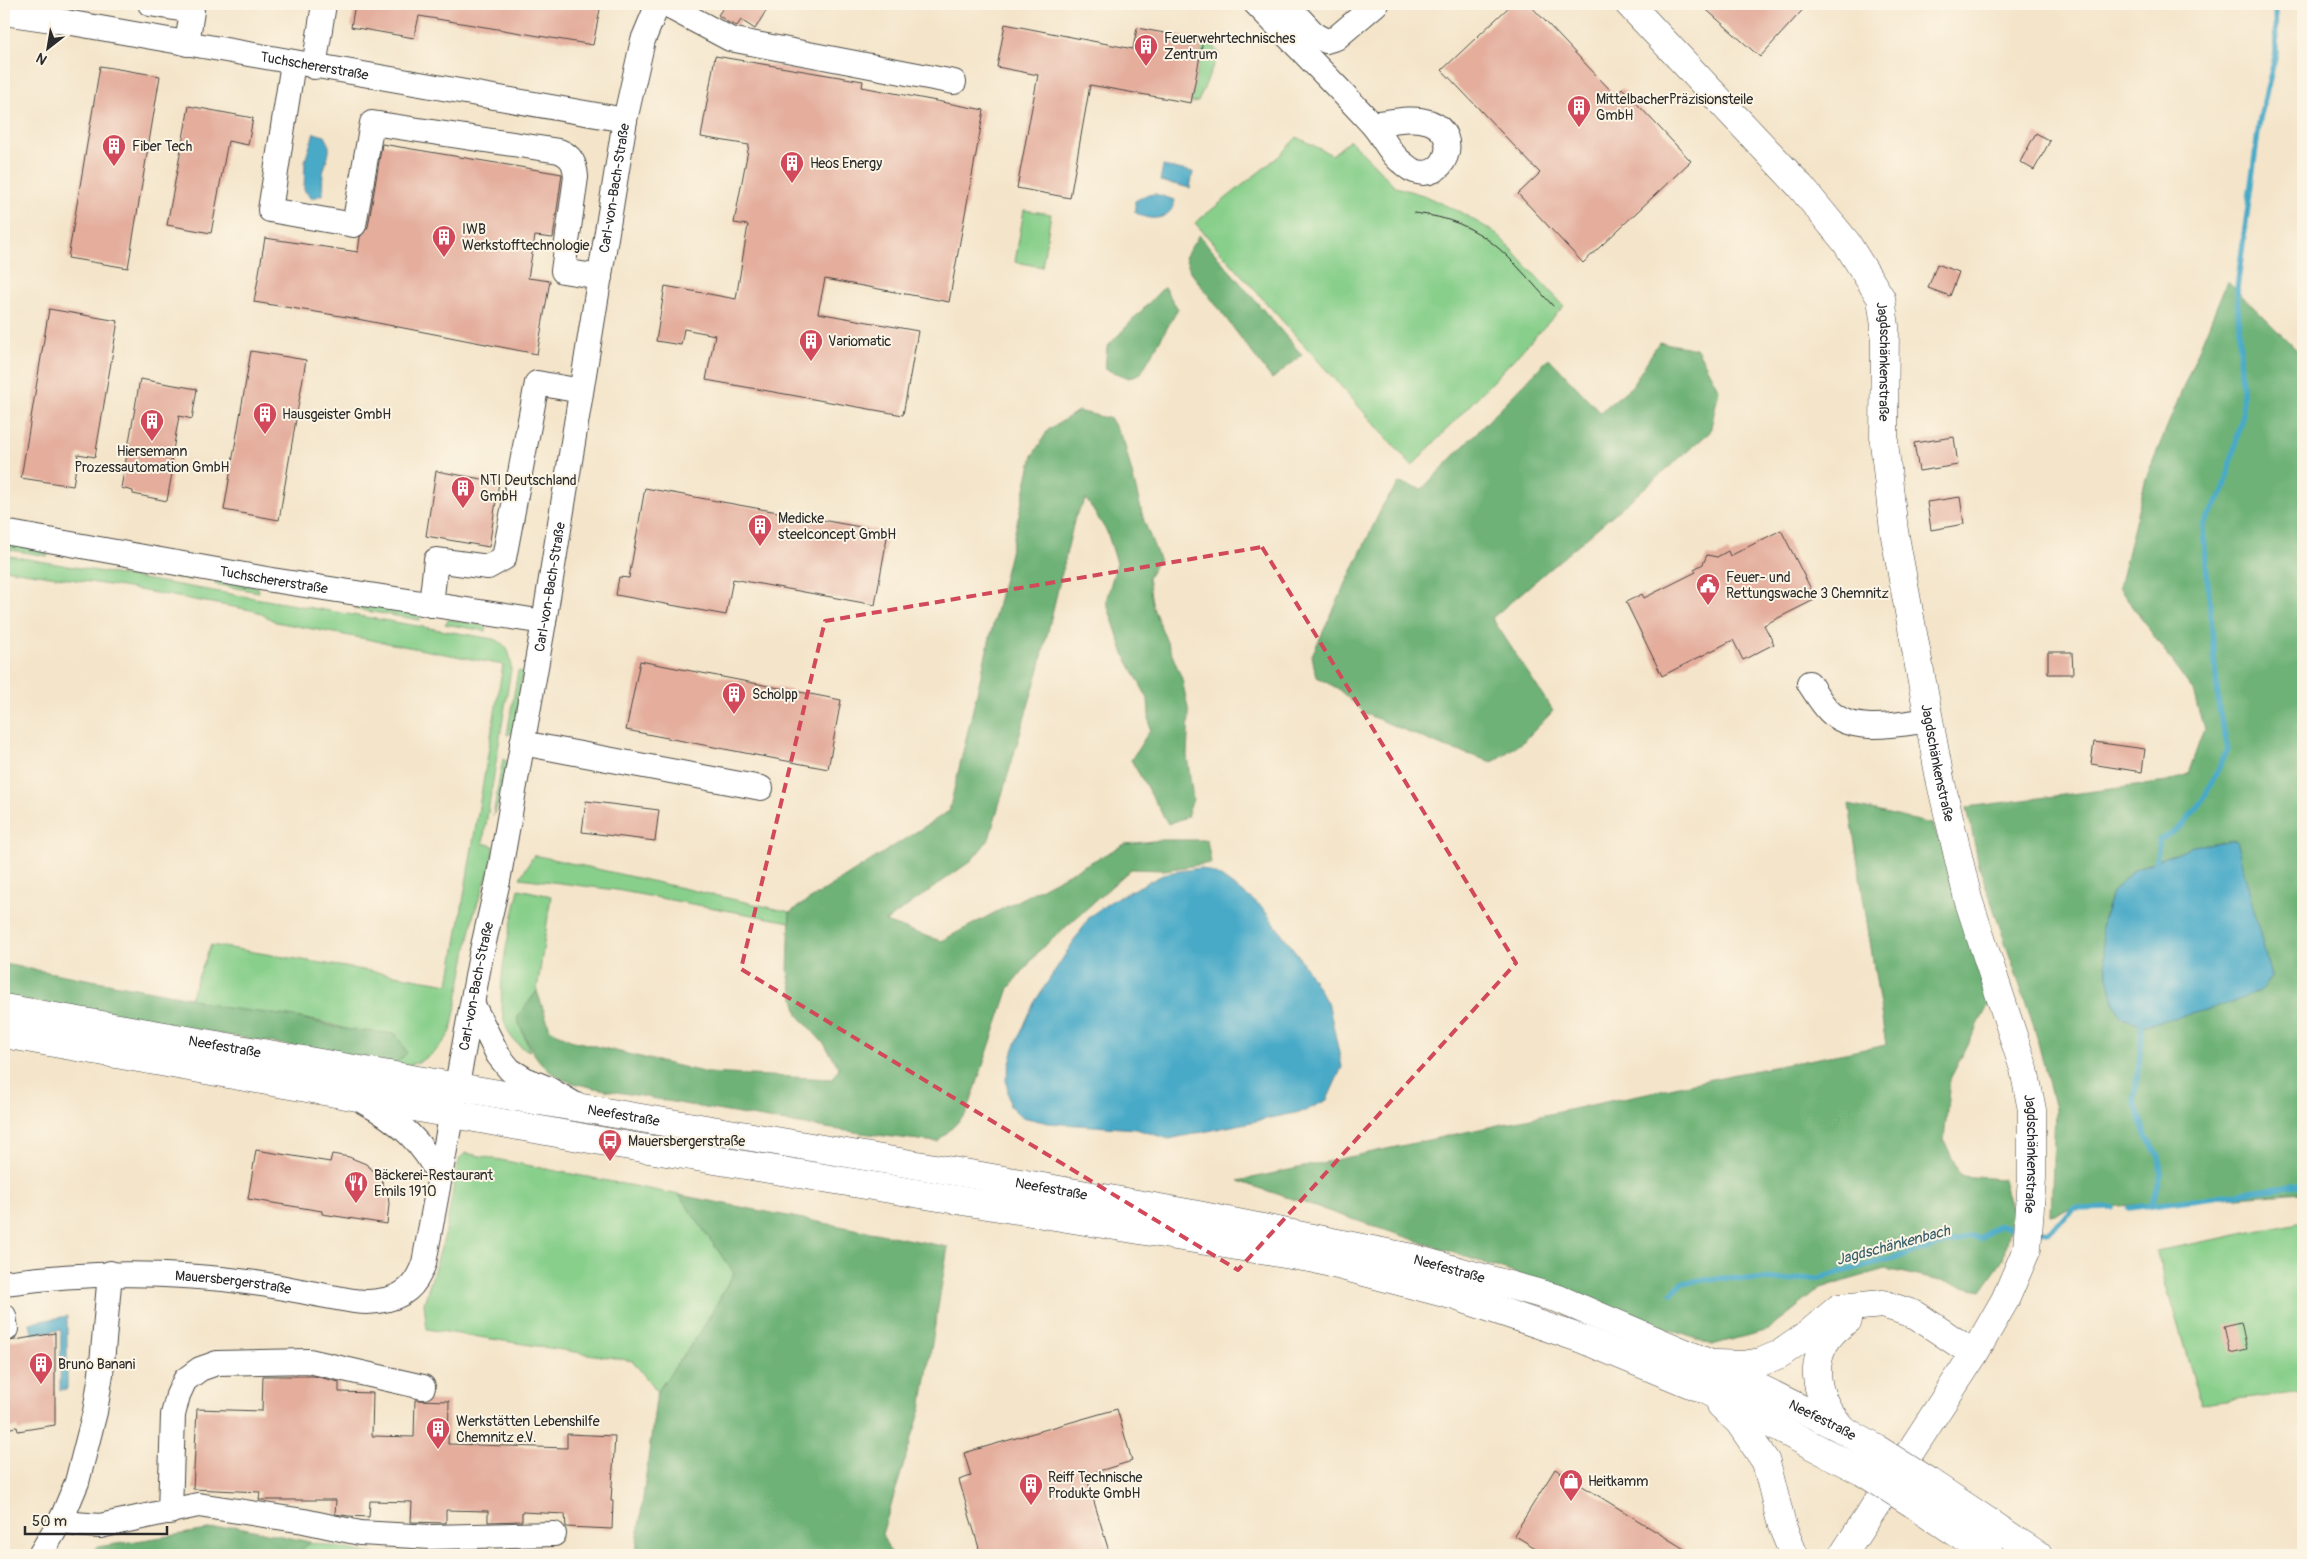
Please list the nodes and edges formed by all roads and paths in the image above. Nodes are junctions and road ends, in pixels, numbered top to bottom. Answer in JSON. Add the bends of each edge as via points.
{"nodes":[{"id":1,"x":150,"y":4,"type":"edge"},
{"id":2,"x":324,"y":4,"type":"edge"},
{"id":3,"x":658,"y":4,"type":"edge"},
{"id":4,"x":664,"y":4,"type":"edge"},
{"id":5,"x":1256,"y":4,"type":"edge"},
{"id":6,"x":1286,"y":4,"type":"edge"},
{"id":7,"x":1376,"y":4,"type":"edge"},
{"id":8,"x":1629,"y":4,"type":"edge"},
{"id":9,"x":4,"y":13,"type":"edge"},
{"id":10,"x":68,"y":13,"type":"edge"},
{"id":11,"x":186,"y":44,"type":"junction"},
{"id":12,"x":304,"y":65,"type":"junction"},
{"id":13,"x":954,"y":82,"type":"dead end"},
{"id":14,"x":625,"y":120,"type":"junction"},
{"id":15,"x":1372,"y":124,"type":"dead end"},
{"id":16,"x":600,"y":277,"type":"junction"},
{"id":17,"x":581,"y":391,"type":"junction"},
{"id":18,"x":4,"y":532,"type":"edge"},
{"id":19,"x":431,"y":604,"type":"junction"},
{"id":20,"x":544,"y":622,"type":"junction"},
{"id":21,"x":1809,"y":683,"type":"dead end"},
{"id":22,"x":1930,"y":720,"type":"junction"},
{"id":23,"x":522,"y":743,"type":"junction"},
{"id":24,"x":761,"y":788,"type":"dead end"},
{"id":25,"x":473,"y":1005,"type":"junction"},
{"id":26,"x":4,"y":1008,"type":"edge"},
{"id":27,"x":4,"y":1034,"type":"edge"},
{"id":28,"x":458,"y":1088,"type":"junction"},
{"id":29,"x":352,"y":1096,"type":"junction"},
{"id":30,"x":578,"y":1106,"type":"junction"},
{"id":31,"x":453,"y":1114,"type":"junction"},
{"id":32,"x":440,"y":1178,"type":"junction"},
{"id":33,"x":110,"y":1273,"type":"junction"},
{"id":34,"x":4,"y":1283,"type":"edge"},
{"id":35,"x":1883,"y":1304,"type":"junction"},
{"id":36,"x":1974,"y":1354,"type":"junction"},
{"id":37,"x":1711,"y":1364,"type":"junction"},
{"id":38,"x":423,"y":1387,"type":"dead end"},
{"id":39,"x":1705,"y":1390,"type":"junction"},
{"id":40,"x":1842,"y":1429,"type":"junction"},
{"id":41,"x":170,"y":1512,"type":"junction"},
{"id":42,"x":56,"y":1526,"type":"junction"},
{"id":43,"x":554,"y":1534,"type":"dead end"},
{"id":44,"x":40,"y":1555,"type":"edge"},
{"id":45,"x":1794,"y":1555,"type":"edge"},
{"id":46,"x":1843,"y":1555,"type":"edge"},
{"id":47,"x":1990,"y":1555,"type":"edge"},
{"id":48,"x":2038,"y":1555,"type":"edge"}],
"edges":[{"from":1,"to":11,"type":"street","via":[[192,11]]},
{"from":2,"to":12,"type":"street"},
{"from":3,"to":14,"type":"street","name":"Carl-von-Bach-Straße","via":[[643,40]]},
{"from":4,"to":13,"type":"street","via":[[730,40]]},
{"from":5,"to":15,"type":"street"},
{"from":6,"to":7,"type":"street","via":[[1315,35],[1326,41],[1336,38]]},
{"from":8,"to":22,"type":"main road","name":"Jagdschänkenstraße","via":[[1800,186],[1846,242],[1881,298],[1885,326],[1883,411],[1886,471],[1894,531]]},
{"from":9,"to":10,"type":"street","name":"Tuchschererstraße"},
{"from":10,"to":11,"type":"street","name":"Tuchschererstraße"},
{"from":11,"to":12,"type":"street","name":"Tuchschererstraße"},
{"from":12,"to":14,"type":"street","name":"Tuchschererstraße"},
{"from":12,"to":16,"type":"street","via":[[270,210],[354,225],[372,123],[559,151],[572,159],[576,177],[563,271]]},
{"from":14,"to":16,"type":"street","name":"Carl-von-Bach-Straße"},
{"from":16,"to":17,"type":"street","name":"Carl-von-Bach-Straße"},
{"from":17,"to":19,"type":"street","via":[[537,383],[504,558],[488,567],[436,560]]},
{"from":17,"to":20,"type":"street","name":"Carl-von-Bach-Straße"},
{"from":18,"to":19,"type":"street","name":"Tuchschererstraße","via":[[272,580]]},
{"from":19,"to":20,"type":"street","name":"Tuchschererstraße"},
{"from":20,"to":23,"type":"street","name":"Carl-von-Bach-Straße"},
{"from":21,"to":22,"type":"street","via":[[1830,713],[1851,723],[1869,728]]},
{"from":22,"to":36,"type":"main road","name":"Jagdschänkenstraße","via":[[1968,900],[2024,1069],[2032,1110],[2027,1249],[2005,1300]]},
{"from":23,"to":24,"type":"street"},
{"from":23,"to":25,"type":"street","name":"Carl-von-Bach-Straße"},
{"from":25,"to":28,"type":"street","name":"Carl-von-Bach-Straße"},
{"from":25,"to":30,"type":"street","via":[[494,1049],[510,1070]]},
{"from":26,"to":28,"type":"main road","name":"Neefestraße"},
{"from":27,"to":29,"type":"main road","name":"Neefestraße"},
{"from":28,"to":30,"type":"main road","name":"Neefestraße"},
{"from":28,"to":31,"type":"street","name":"Carl-von-Bach-Straße"},
{"from":29,"to":31,"type":"main road","name":"Neefestraße"},
{"from":29,"to":32,"type":"street","via":[[403,1126],[431,1159]]},
{"from":30,"to":37,"type":"main road","name":"Neefestraße","via":[[1183,1212],[1412,1258],[1559,1299]]},
{"from":31,"to":32,"type":"street","name":"Mauersbergerstraße"},
{"from":31,"to":39,"type":"main road","name":"Neefestraße","via":[[1315,1259],[1455,1296],[1582,1338]]},
{"from":32,"to":33,"type":"street","name":"Mauersbergerstraße","via":[[419,1279],[398,1297],[378,1302],[356,1302],[247,1282],[172,1274]]},
{"from":33,"to":34,"type":"street","name":"Mauersbergerstraße"},
{"from":33,"to":42,"type":"street","via":[[95,1412],[77,1482]]},
{"from":35,"to":36,"type":"main road","via":[[1916,1315]]},
{"from":35,"to":37,"type":"main road","via":[[1839,1308],[1780,1354],[1762,1362]]},
{"from":35,"to":40,"type":"main road","via":[[1837,1327],[1826,1338],[1819,1358],[1817,1375],[1820,1389],[1826,1406]]},
{"from":36,"to":46,"type":"main road","name":"Jagdschänkenstraße"},
{"from":37,"to":40,"type":"main road","name":"Neefestraße"},
{"from":38,"to":41,"type":"street","via":[[309,1362],[217,1363],[200,1370],[185,1380],[172,1415]]},
{"from":39,"to":45,"type":"main road","via":[[1739,1422],[1766,1462],[1782,1526]]},
{"from":39,"to":47,"type":"main road","name":"Neefestraße","bridge":true,"via":[[1863,1472]]},
{"from":40,"to":48,"type":"main road","name":"Neefestraße","bridge":true},
{"from":41,"to":42,"type":"street","via":[[100,1526]]},
{"from":41,"to":43,"type":"street","via":[[198,1506],[304,1520],[360,1533],[431,1537]]},
{"from":42,"to":44,"type":"street"}]}
